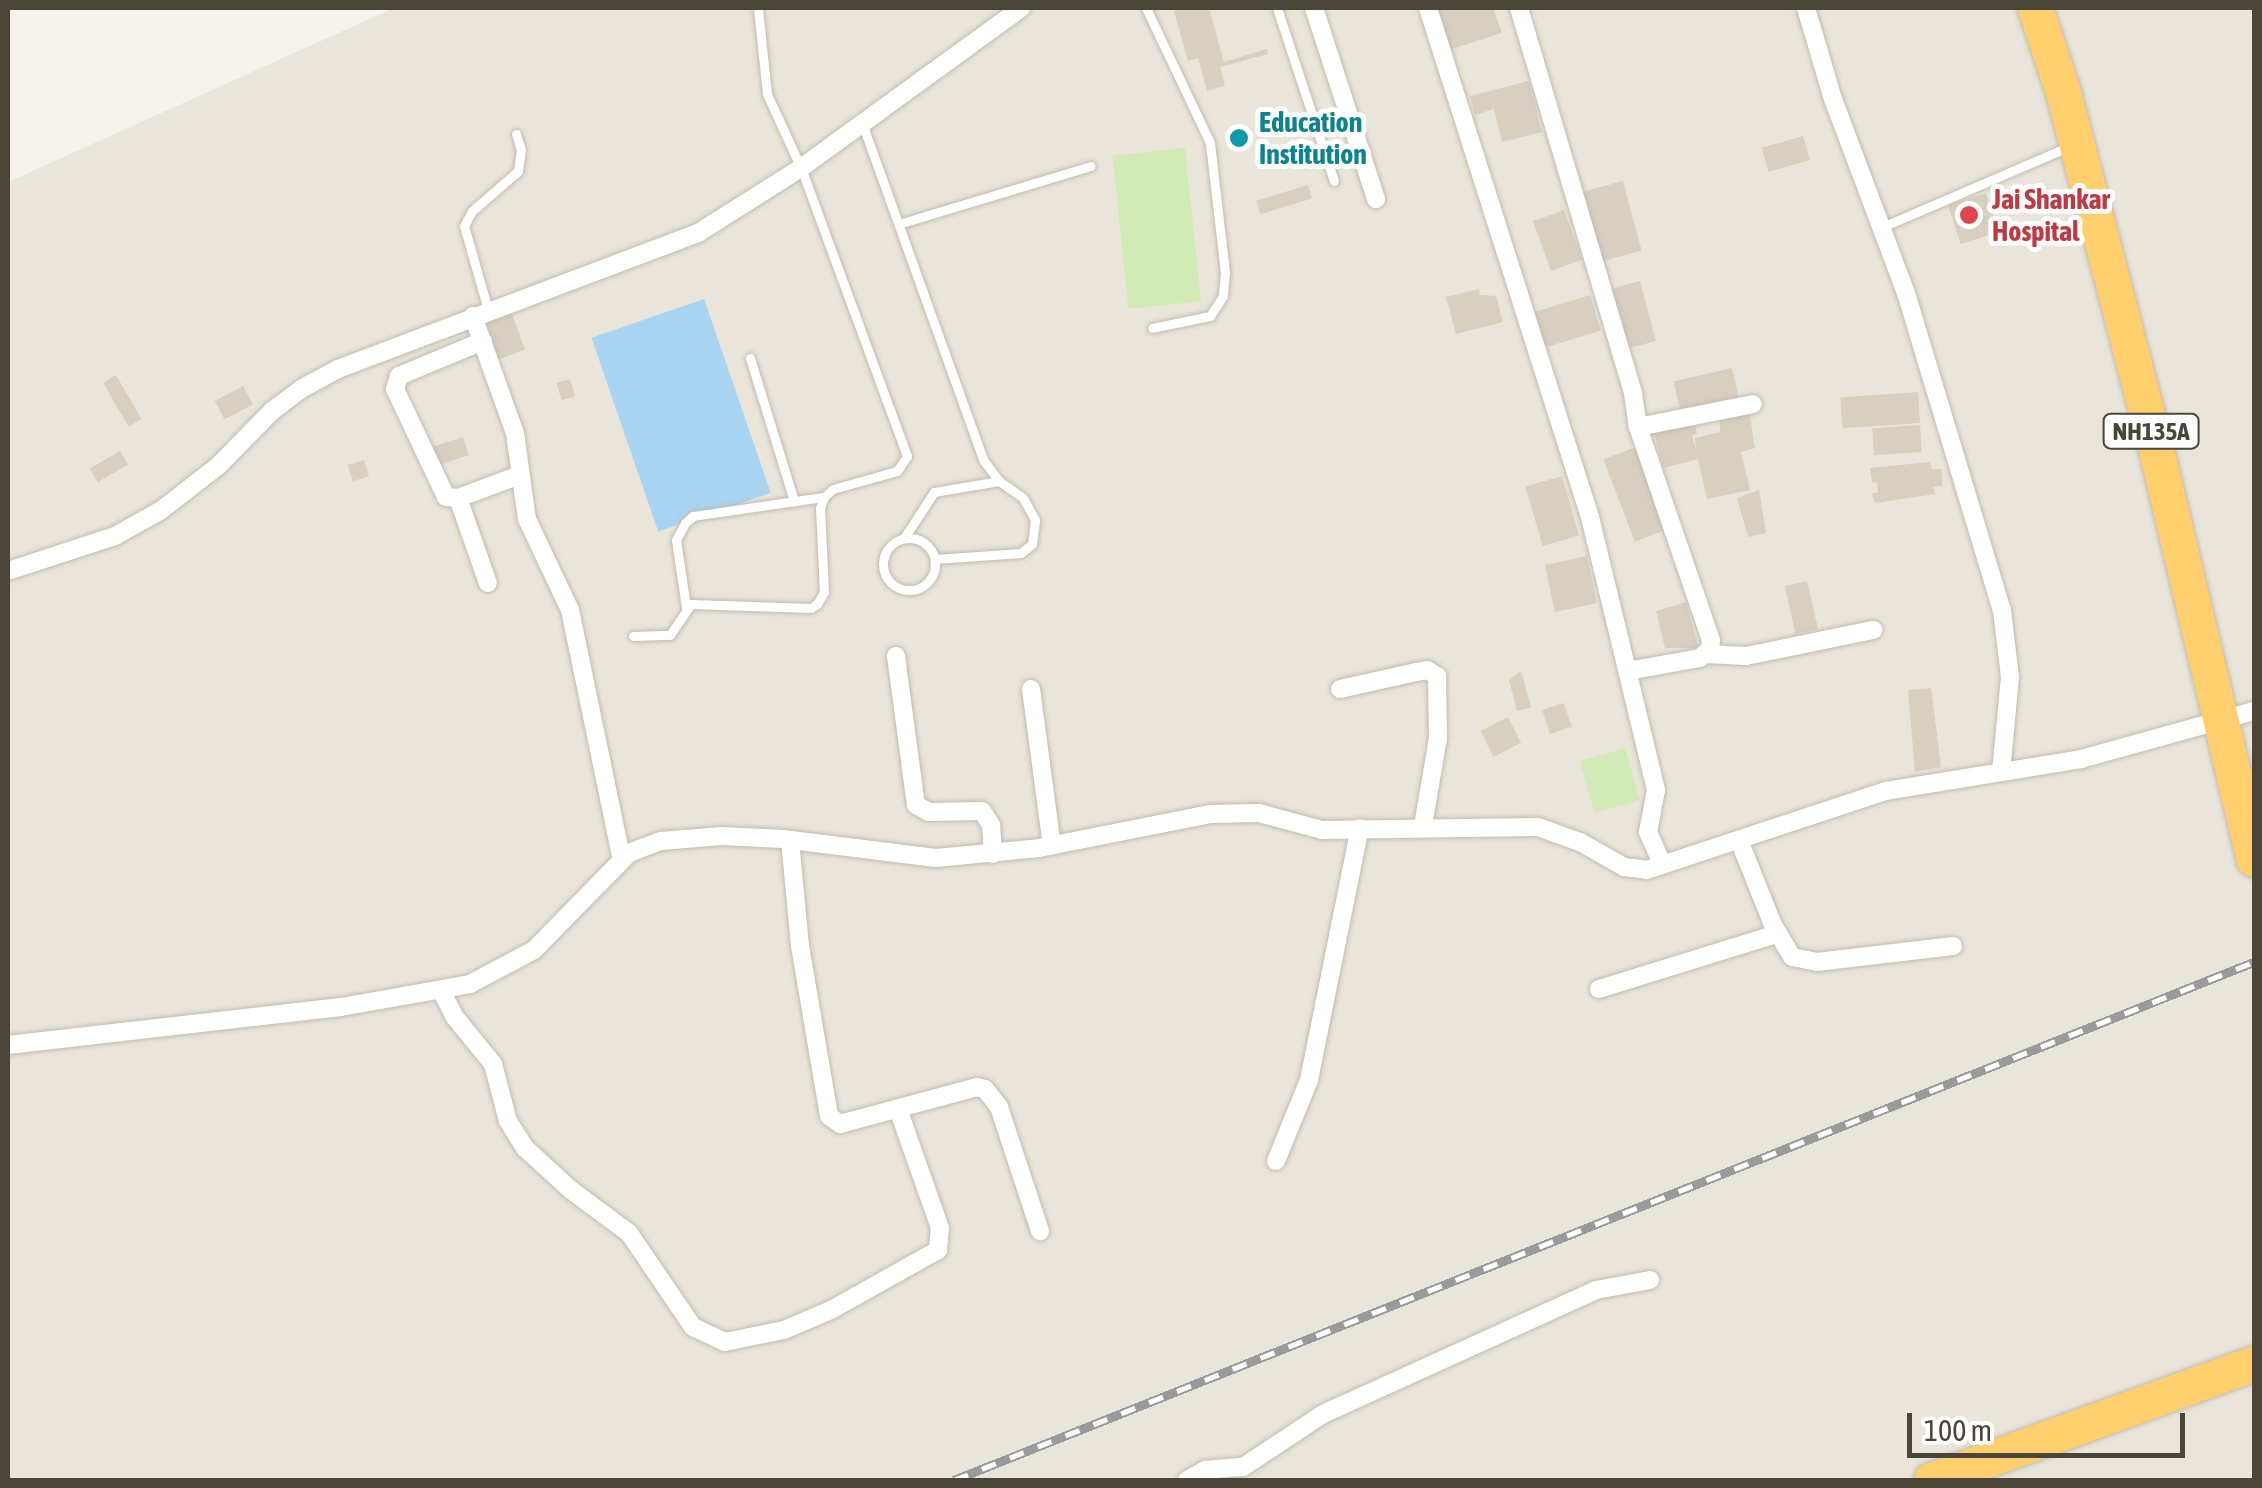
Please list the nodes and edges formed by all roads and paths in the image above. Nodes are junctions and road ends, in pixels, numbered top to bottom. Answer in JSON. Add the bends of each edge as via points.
{"nodes":[{"id":1,"x":758,"y":8,"type":"edge"},
{"id":2,"x":1021,"y":8,"type":"edge"},
{"id":3,"x":1146,"y":8,"type":"edge"},
{"id":4,"x":1277,"y":8,"type":"edge"},
{"id":5,"x":1314,"y":8,"type":"edge"},
{"id":6,"x":1428,"y":8,"type":"edge"},
{"id":7,"x":1519,"y":8,"type":"edge"},
{"id":8,"x":1806,"y":8,"type":"edge"},
{"id":9,"x":2035,"y":8,"type":"edge"},
{"id":10,"x":862,"y":123,"type":"junction"},
{"id":11,"x":516,"y":134,"type":"dead end"},
{"id":12,"x":2077,"y":144,"type":"junction"},
{"id":13,"x":1091,"y":166,"type":"dead end"},
{"id":14,"x":801,"y":168,"type":"junction"},
{"id":15,"x":1334,"y":181,"type":"dead end"},
{"id":16,"x":1376,"y":200,"type":"dead end"},
{"id":17,"x":902,"y":223,"type":"junction"},
{"id":18,"x":1882,"y":228,"type":"junction"},
{"id":19,"x":480,"y":313,"type":"junction"},
{"id":20,"x":1152,"y":328,"type":"dead end"},
{"id":21,"x":483,"y":341,"type":"junction"},
{"id":22,"x":750,"y":358,"type":"dead end"},
{"id":23,"x":1753,"y":404,"type":"dead end"},
{"id":24,"x":1638,"y":427,"type":"junction"},
{"id":25,"x":520,"y":474,"type":"junction"},
{"id":26,"x":1000,"y":480,"type":"junction"},
{"id":27,"x":824,"y":497,"type":"junction"},
{"id":28,"x":458,"y":498,"type":"junction"},
{"id":29,"x":794,"y":501,"type":"junction"},
{"id":30,"x":904,"y":538,"type":"junction"},
{"id":31,"x":935,"y":559,"type":"junction"},
{"id":32,"x":8,"y":572,"type":"edge"},
{"id":33,"x":488,"y":583,"type":"dead end"},
{"id":34,"x":686,"y":606,"type":"junction"},
{"id":35,"x":1873,"y":630,"type":"dead end"},
{"id":36,"x":632,"y":636,"type":"dead end"},
{"id":37,"x":1706,"y":654,"type":"junction"},
{"id":38,"x":896,"y":656,"type":"dead end"},
{"id":39,"x":1628,"y":672,"type":"junction"},
{"id":40,"x":1031,"y":689,"type":"dead end"},
{"id":41,"x":1340,"y":689,"type":"dead end"},
{"id":42,"x":2254,"y":711,"type":"edge"},
{"id":43,"x":2220,"y":721,"type":"junction"},
{"id":44,"x":2001,"y":772,"type":"junction"},
{"id":45,"x":1423,"y":826,"type":"junction"},
{"id":46,"x":1360,"y":828,"type":"junction"},
{"id":47,"x":790,"y":840,"type":"junction"},
{"id":48,"x":1738,"y":840,"type":"junction"},
{"id":49,"x":1052,"y":846,"type":"junction"},
{"id":50,"x":994,"y":854,"type":"junction"},
{"id":51,"x":2254,"y":859,"type":"edge"},
{"id":52,"x":622,"y":860,"type":"junction"},
{"id":53,"x":1663,"y":865,"type":"junction"},
{"id":54,"x":1777,"y":934,"type":"junction"},
{"id":55,"x":1953,"y":946,"type":"dead end"},
{"id":56,"x":1599,"y":989,"type":"dead end"},
{"id":57,"x":441,"y":990,"type":"junction"},
{"id":58,"x":8,"y":1045,"type":"edge"},
{"id":59,"x":898,"y":1109,"type":"junction"},
{"id":60,"x":1276,"y":1162,"type":"dead end"},
{"id":61,"x":1040,"y":1230,"type":"dead end"},
{"id":62,"x":1650,"y":1280,"type":"dead end"},
{"id":63,"x":2254,"y":1362,"type":"edge"},
{"id":64,"x":2254,"y":1386,"type":"edge"},
{"id":65,"x":1187,"y":1480,"type":"edge"},
{"id":66,"x":1931,"y":1480,"type":"edge"},
{"id":67,"x":1996,"y":1480,"type":"edge"}],
"edges":[{"from":1,"to":14,"type":"lane","via":[[766,94]]},
{"from":2,"to":10,"type":"street"},
{"from":3,"to":20,"type":"lane","via":[[1210,143],[1224,272],[1223,296],[1210,316]]},
{"from":4,"to":15,"type":"lane"},
{"from":5,"to":16,"type":"street"},
{"from":6,"to":39,"type":"street","via":[[1590,517]]},
{"from":7,"to":24,"type":"street"},
{"from":8,"to":18,"type":"street"},
{"from":9,"to":12,"type":"highway","number":"NH135A"},
{"from":10,"to":14,"type":"street"},
{"from":10,"to":17,"type":"lane"},
{"from":11,"to":19,"type":"lane","via":[[518,171],[464,226]]},
{"from":12,"to":18,"type":"lane"},
{"from":12,"to":43,"type":"highway","number":"NH135A"},
{"from":13,"to":17,"type":"lane"},
{"from":14,"to":19,"type":"street","via":[[698,234]]},
{"from":14,"to":27,"type":"lane","via":[[907,456],[897,472]]},
{"from":17,"to":26,"type":"lane","via":[[984,461]]},
{"from":18,"to":44,"type":"street","via":[[2002,610],[2010,676]]},
{"from":19,"to":21,"type":"street"},
{"from":19,"to":32,"type":"street","via":[[300,388],[160,512],[116,536]]},
{"from":21,"to":25,"type":"street","via":[[512,423]]},
{"from":21,"to":28,"type":"street","via":[[394,383],[442,494]]},
{"from":22,"to":29,"type":"lane"},
{"from":23,"to":24,"type":"street"},
{"from":24,"to":37,"type":"street","via":[[1711,640]]},
{"from":25,"to":28,"type":"street"},
{"from":25,"to":52,"type":"street","via":[[527,519],[570,610]]},
{"from":26,"to":30,"type":"lane","via":[[934,492]]},
{"from":26,"to":31,"type":"lane","via":[[1030,508],[1032,544],[1020,553]]},
{"from":27,"to":29,"type":"lane"},
{"from":27,"to":34,"type":"lane","via":[[824,592],[818,604]]},
{"from":28,"to":33,"type":"street"},
{"from":29,"to":34,"type":"lane","via":[[685,522],[676,540]]},
{"from":30,"to":31,"type":"lane","via":[[927,544]]},
{"from":30,"to":31,"type":"lane","via":[[884,556],[885,573],[896,586],[920,587],[932,576]]},
{"from":34,"to":36,"type":"lane","via":[[670,635]]},
{"from":35,"to":37,"type":"street","via":[[1746,656]]},
{"from":37,"to":39,"type":"street"},
{"from":38,"to":50,"type":"street","via":[[916,805],[928,812],[982,811]]},
{"from":39,"to":53,"type":"street","via":[[1656,790],[1648,832]]},
{"from":40,"to":49,"type":"street"},
{"from":41,"to":45,"type":"street","via":[[1426,670],[1436,676],[1438,738]]},
{"from":42,"to":43,"type":"street"},
{"from":43,"to":44,"type":"street","via":[[2081,759]]},
{"from":43,"to":51,"type":"highway","number":"NH135A"},
{"from":44,"to":48,"type":"street","via":[[1886,790]]},
{"from":45,"to":46,"type":"street"},
{"from":45,"to":53,"type":"street","via":[[1538,827],[1624,866]]},
{"from":46,"to":49,"type":"street","via":[[1306,828],[1238,812]]},
{"from":46,"to":60,"type":"street","via":[[1309,1080]]},
{"from":47,"to":50,"type":"street","via":[[936,858]]},
{"from":47,"to":52,"type":"street","via":[[661,841]]},
{"from":47,"to":59,"type":"street","via":[[829,1116],[840,1124]]},
{"from":48,"to":53,"type":"street"},
{"from":48,"to":54,"type":"street"},
{"from":49,"to":50,"type":"street"},
{"from":52,"to":57,"type":"street","via":[[534,950],[490,976]]},
{"from":54,"to":55,"type":"street","via":[[1792,957],[1817,962]]},
{"from":54,"to":56,"type":"street"},
{"from":57,"to":58,"type":"street"},
{"from":57,"to":59,"type":"street","via":[[493,1064],[508,1121],[525,1148],[628,1232],[694,1327],[725,1342],[784,1330],[831,1310],[938,1250],[940,1228]]},
{"from":59,"to":61,"type":"street","via":[[985,1090],[999,1107]]},
{"from":62,"to":65,"type":"street","via":[[1596,1290],[1323,1414],[1243,1468],[1205,1470]]},
{"from":63,"to":66,"type":"highway"},
{"from":64,"to":67,"type":"highway"}]}
